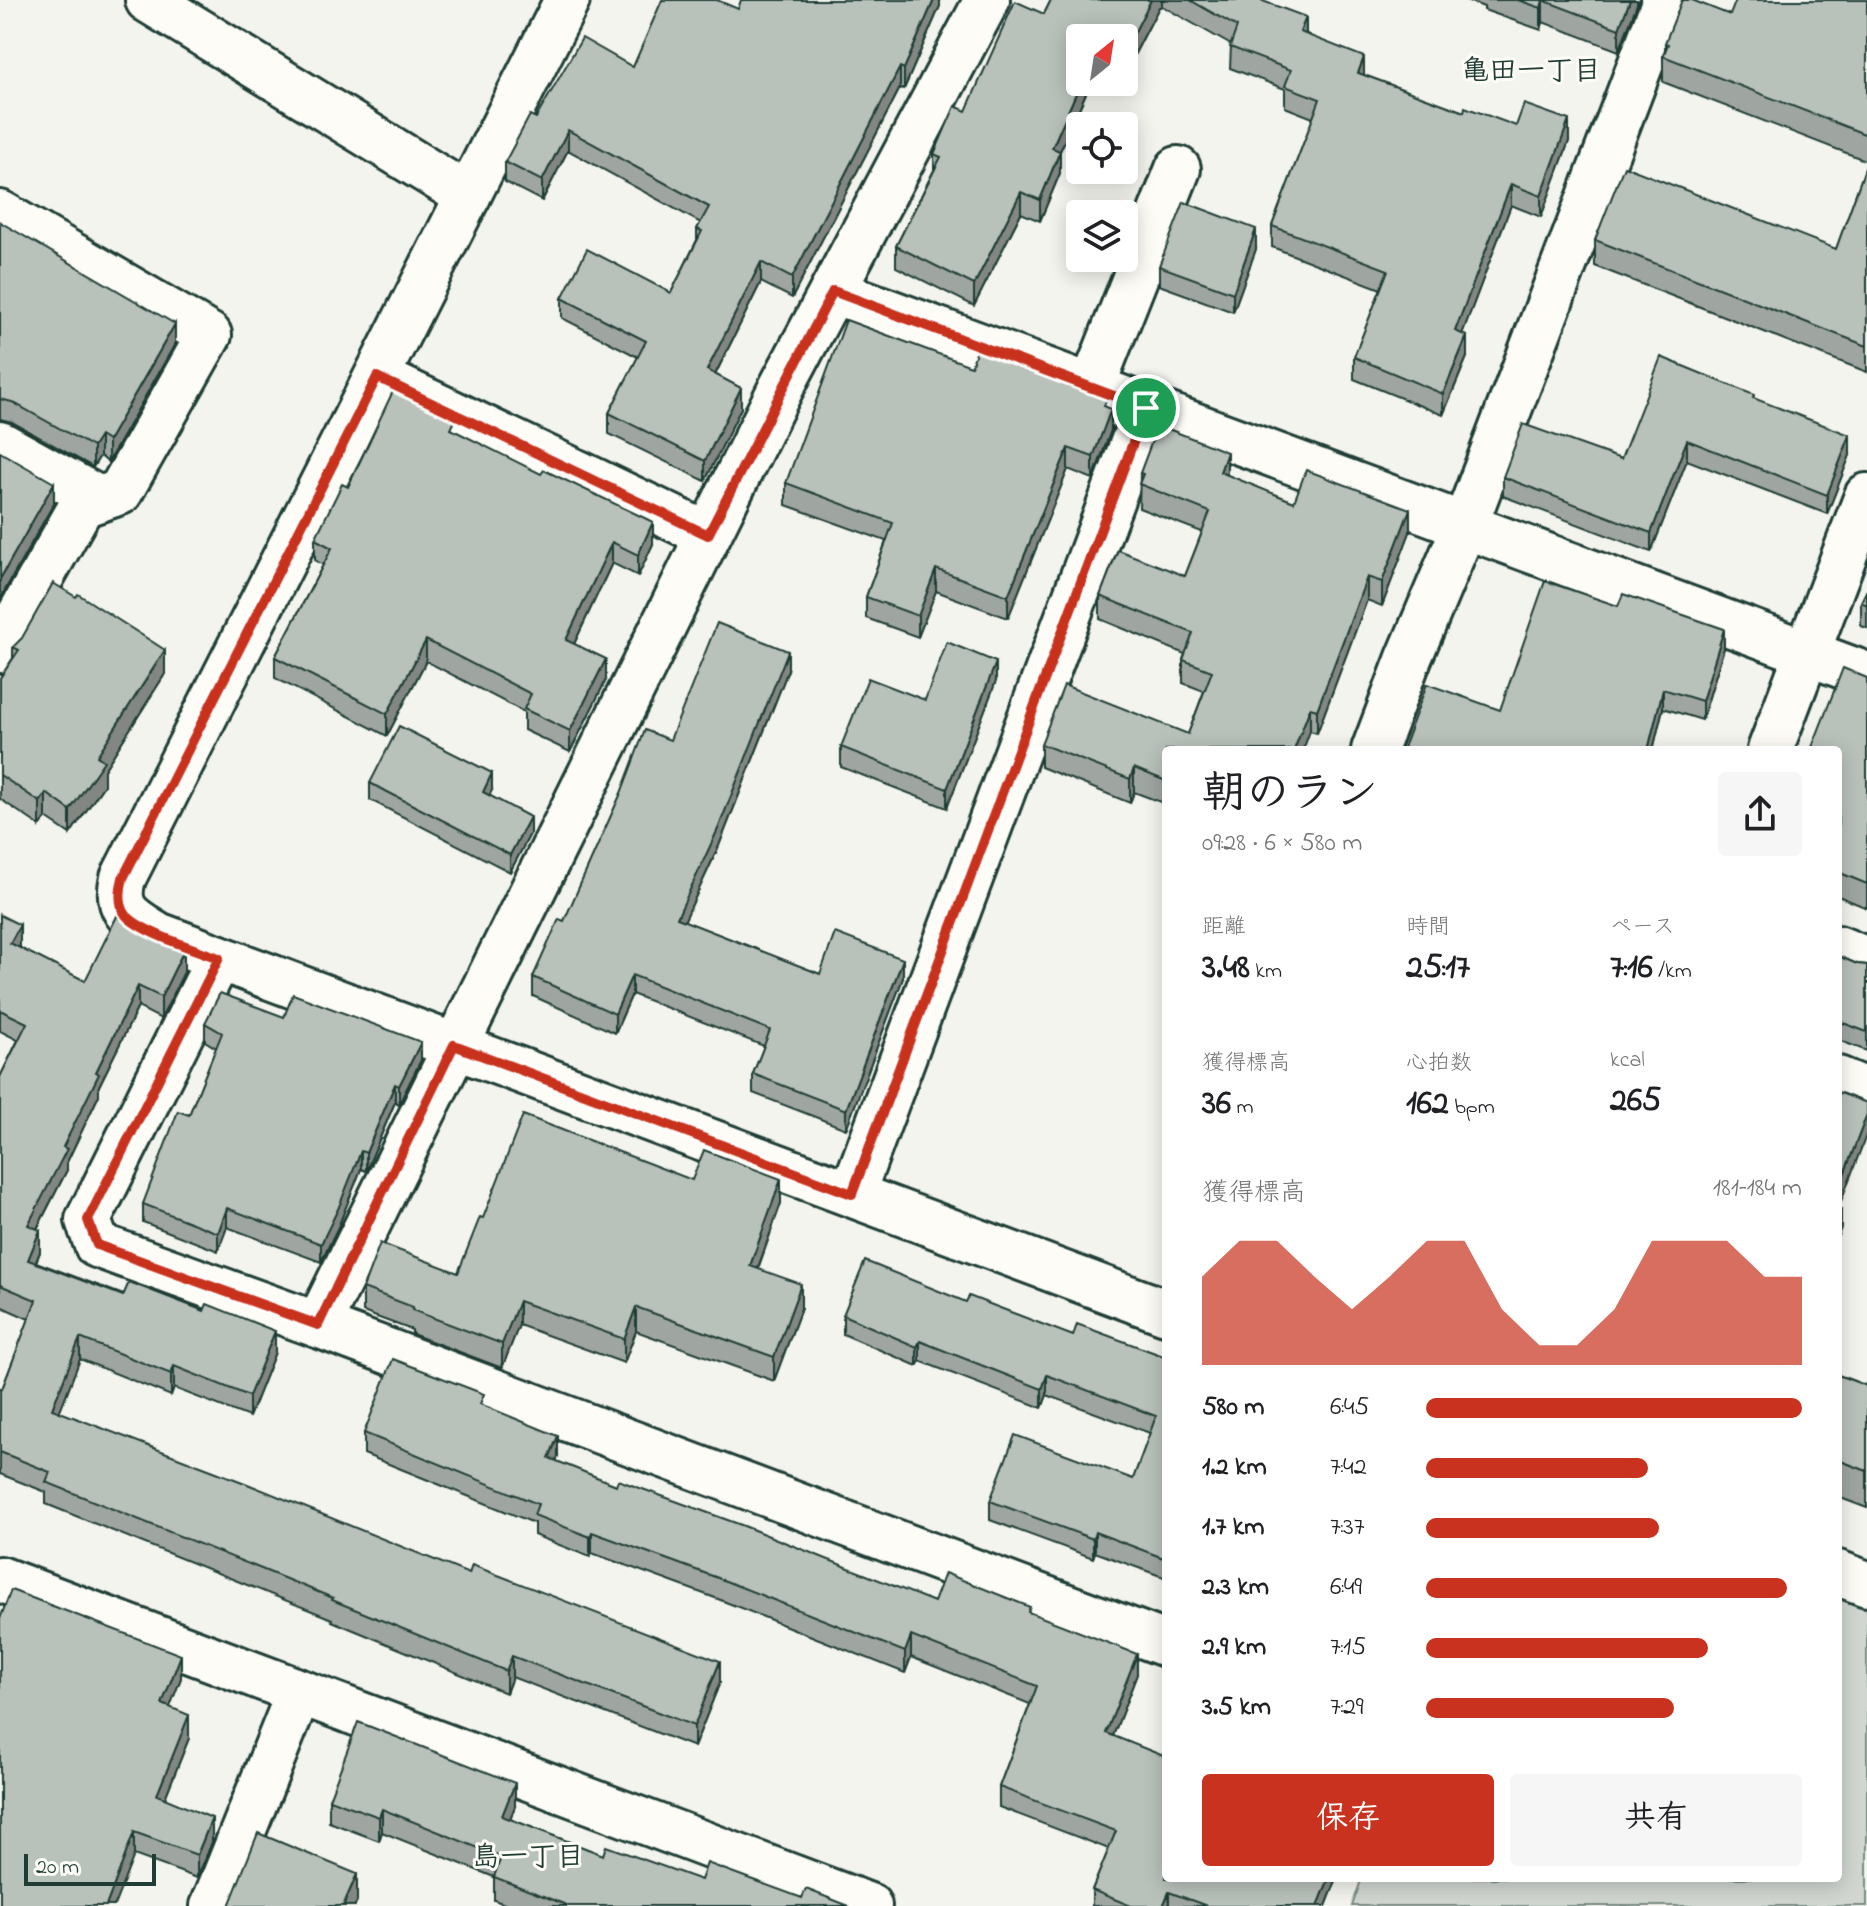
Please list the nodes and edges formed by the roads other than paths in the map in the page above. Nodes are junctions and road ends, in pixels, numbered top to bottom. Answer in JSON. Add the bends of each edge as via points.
{"nodes":[{"id":1,"x":567,"y":0,"type":"edge"},
{"id":2,"x":987,"y":0,"type":"edge"},
{"id":3,"x":1665,"y":0,"type":"edge"},
{"id":4,"x":176,"y":7,"type":"edge"},
{"id":5,"x":1178,"y":169,"type":"dead end"},
{"id":6,"x":468,"y":196,"type":"junction"},
{"id":7,"x":0,"y":213,"type":"edge"},
{"id":8,"x":833,"y":291,"type":"junction"},
{"id":9,"x":377,"y":377,"type":"junction"},
{"id":10,"x":1092,"y":387,"type":"junction"},
{"id":11,"x":1146,"y":408,"type":"junction"},
{"id":12,"x":0,"y":444,"type":"edge"},
{"id":13,"x":1867,"y":496,"type":"edge"},
{"id":14,"x":99,"y":499,"type":"junction"},
{"id":15,"x":1465,"y":525,"type":"junction"},
{"id":16,"x":708,"y":535,"type":"junction"},
{"id":17,"x":0,"y":650,"type":"edge"},
{"id":18,"x":1808,"y":651,"type":"junction"},
{"id":19,"x":1867,"y":675,"type":"edge"},
{"id":20,"x":1376,"y":746,"type":"edge"},
{"id":21,"x":1772,"y":746,"type":"edge"},
{"id":22,"x":1842,"y":950,"type":"edge"},
{"id":23,"x":219,"y":958,"type":"junction"},
{"id":24,"x":1867,"y":960,"type":"edge"},
{"id":25,"x":454,"y":1045,"type":"junction"},
{"id":26,"x":1842,"y":1081,"type":"edge"},
{"id":27,"x":1867,"y":1091,"type":"edge"},
{"id":28,"x":852,"y":1194,"type":"junction"},
{"id":29,"x":1162,"y":1310,"type":"edge"},
{"id":30,"x":318,"y":1325,"type":"junction"},
{"id":31,"x":1842,"y":1575,"type":"edge"},
{"id":32,"x":0,"y":1579,"type":"edge"},
{"id":33,"x":1867,"y":1584,"type":"edge"},
{"id":34,"x":1162,"y":1642,"type":"edge"},
{"id":35,"x":299,"y":1692,"type":"junction"},
{"id":36,"x":213,"y":1906,"type":"edge"},
{"id":37,"x":869,"y":1906,"type":"edge"}],
"edges":[{"from":1,"to":6,"type":"street"},
{"from":2,"to":8,"type":"street"},
{"from":3,"to":15,"type":"street"},
{"from":4,"to":6,"type":"street"},
{"from":5,"to":10,"type":"street"},
{"from":6,"to":9,"type":"street"},
{"from":7,"to":14,"type":"street","via":[[209,335],[120,492]]},
{"from":8,"to":10,"type":"street"},
{"from":8,"to":16,"type":"street"},
{"from":9,"to":16,"type":"street"},
{"from":9,"to":23,"type":"street","via":[[123,878],[119,893],[126,915],[158,935]]},
{"from":10,"to":11,"type":"street"},
{"from":11,"to":15,"type":"street"},
{"from":11,"to":28,"type":"street"},
{"from":12,"to":14,"type":"street"},
{"from":13,"to":18,"type":"street"},
{"from":14,"to":17,"type":"street","via":[[82,505]]},
{"from":15,"to":18,"type":"street"},
{"from":15,"to":20,"type":"street"},
{"from":16,"to":25,"type":"street"},
{"from":18,"to":19,"type":"street"},
{"from":18,"to":21,"type":"street"},
{"from":22,"to":24,"type":"street"},
{"from":23,"to":25,"type":"street"},
{"from":23,"to":30,"type":"street","via":[[88,1220],[97,1245]]},
{"from":25,"to":28,"type":"street"},
{"from":25,"to":30,"type":"street"},
{"from":26,"to":27,"type":"street"},
{"from":28,"to":29,"type":"street"},
{"from":30,"to":34,"type":"street"},
{"from":31,"to":33,"type":"street"},
{"from":32,"to":35,"type":"street"},
{"from":35,"to":36,"type":"street"},
{"from":35,"to":37,"type":"street"}]}
